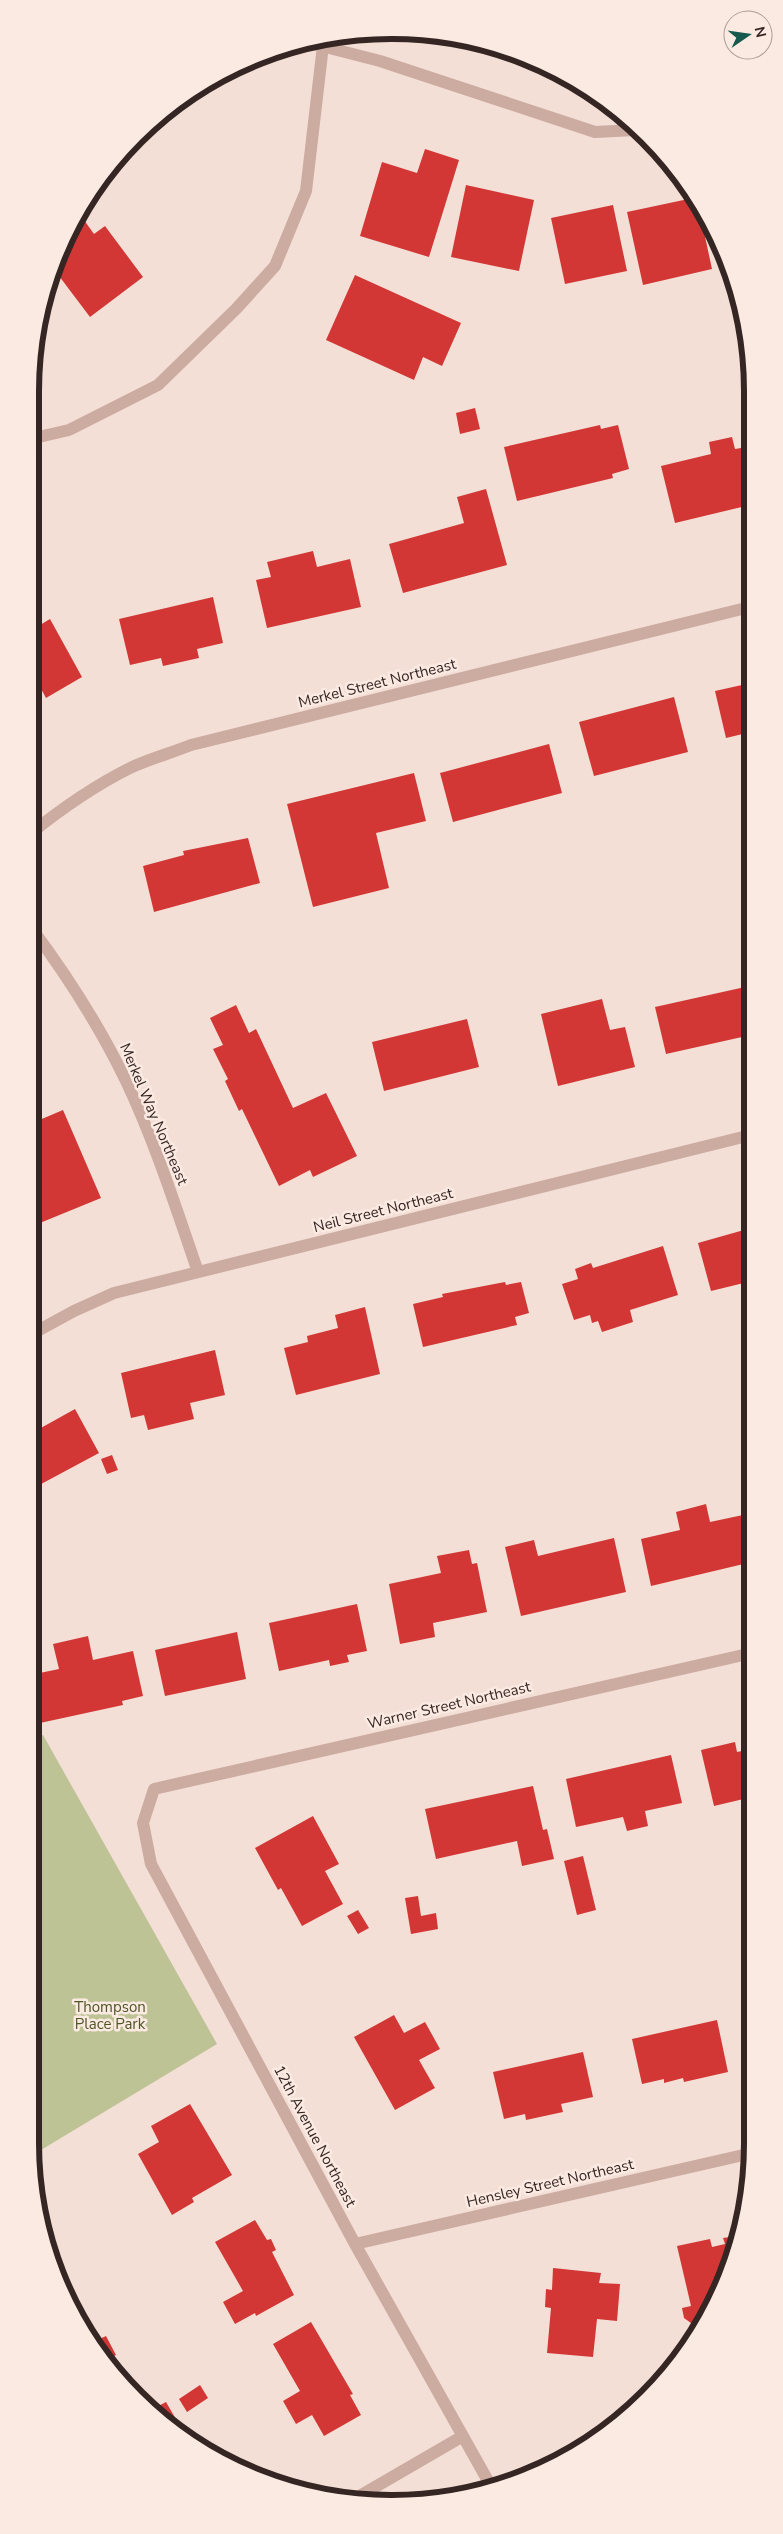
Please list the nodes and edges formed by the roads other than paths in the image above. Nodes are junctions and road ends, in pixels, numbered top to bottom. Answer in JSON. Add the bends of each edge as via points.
{"nodes":[{"id":1,"x":331,"y":44,"type":"edge"},
{"id":2,"x":324,"y":46,"type":"edge"},
{"id":3,"x":629,"y":130,"type":"edge"},
{"id":4,"x":39,"y":438,"type":"edge"},
{"id":5,"x":744,"y":608,"type":"edge"},
{"id":6,"x":39,"y":828,"type":"edge"},
{"id":7,"x":39,"y":940,"type":"edge"},
{"id":8,"x":744,"y":1137,"type":"edge"},
{"id":9,"x":198,"y":1272,"type":"junction"},
{"id":10,"x":39,"y":1330,"type":"edge"},
{"id":11,"x":744,"y":1655,"type":"edge"},
{"id":12,"x":154,"y":1789,"type":"joint"},
{"id":13,"x":743,"y":2155,"type":"edge"},
{"id":14,"x":354,"y":2244,"type":"junction"},
{"id":15,"x":463,"y":2436,"type":"junction"},
{"id":16,"x":488,"y":2482,"type":"edge"},
{"id":17,"x":364,"y":2494,"type":"edge"}],
"edges":[{"from":1,"to":3,"type":"street","via":[[595,132]]},
{"from":2,"to":4,"type":"street","via":[[306,191],[275,266],[158,385],[69,430]]},
{"from":5,"to":6,"type":"street","name":"Merkel Street Northeast","via":[[191,746],[132,767],[94,788]]},
{"from":7,"to":9,"type":"street","name":"Merkel Way Northeast","via":[[102,1035],[126,1082],[166,1178]]},
{"from":8,"to":9,"type":"street","name":"Neil Street Northeast"},
{"from":9,"to":10,"type":"street","name":"Neil Street Northeast","via":[[114,1294]]},
{"from":11,"to":12,"type":"street","name":"Warner Street Northeast"},
{"from":12,"to":14,"type":"street","name":"12th Avenue Northeast","via":[[143,1823],[151,1864]]},
{"from":13,"to":14,"type":"street","name":"Hensley Street Northeast"},
{"from":14,"to":15,"type":"street","name":"12th Avenue Northeast"},
{"from":15,"to":16,"type":"street","name":"12th Avenue Northeast"},
{"from":15,"to":17,"type":"street"}]}
